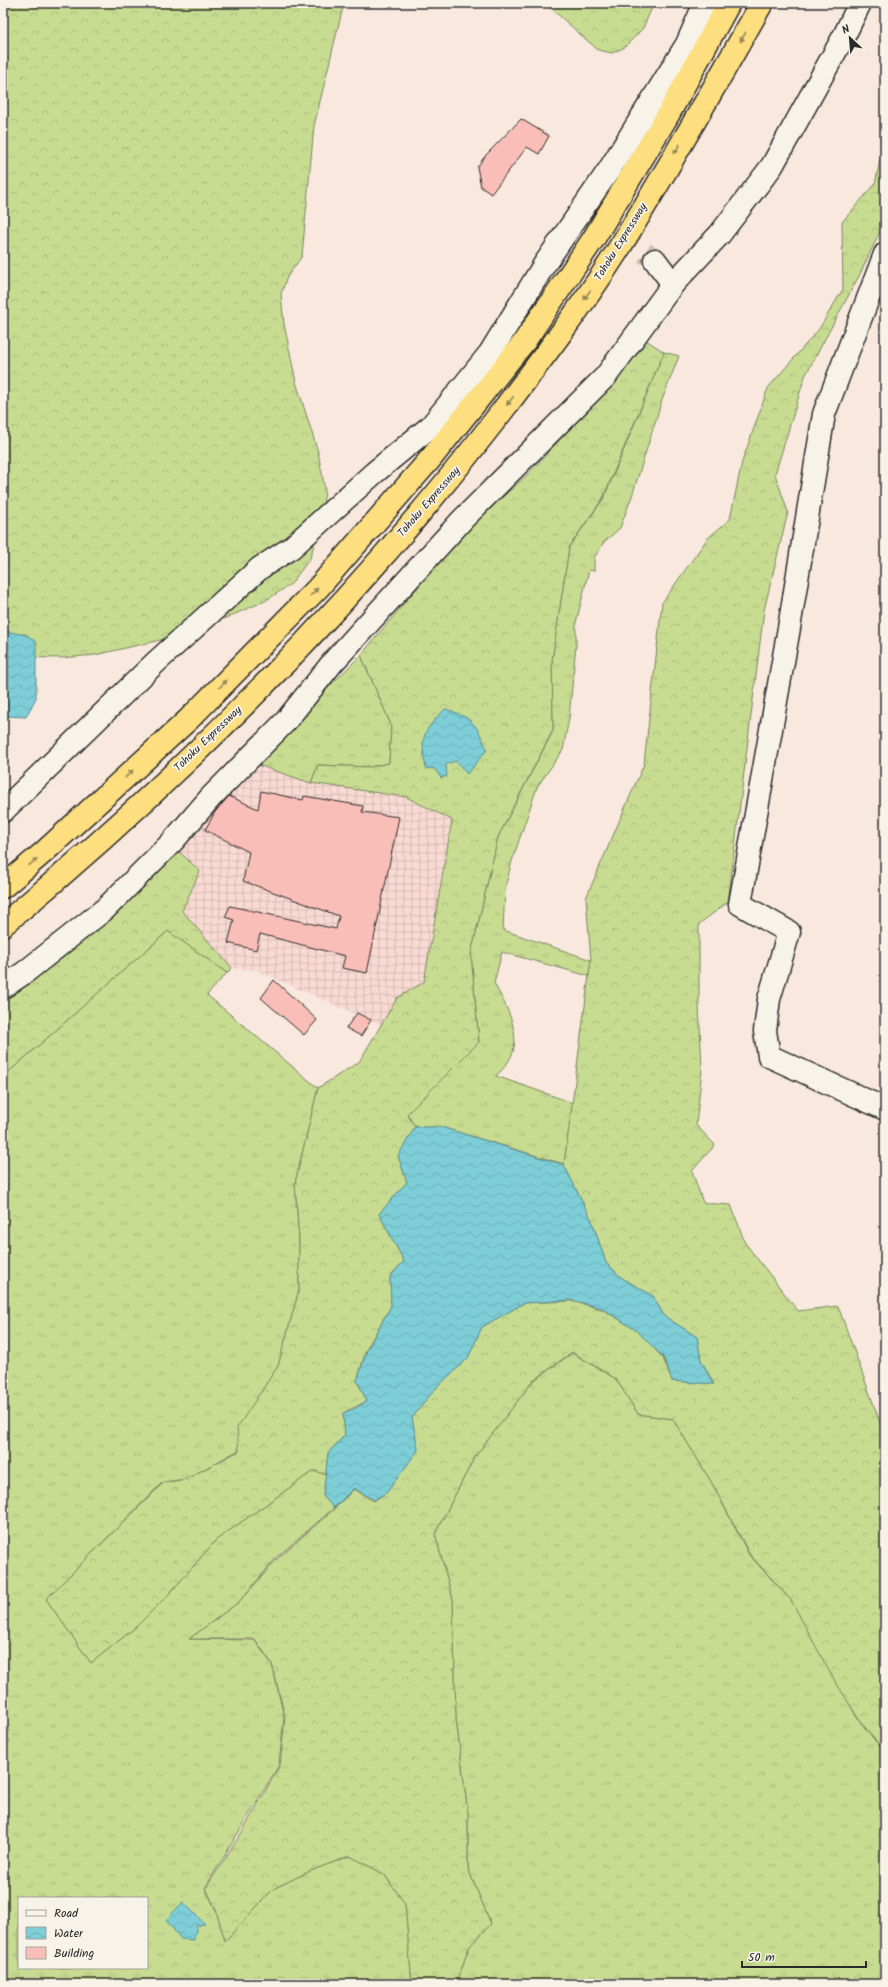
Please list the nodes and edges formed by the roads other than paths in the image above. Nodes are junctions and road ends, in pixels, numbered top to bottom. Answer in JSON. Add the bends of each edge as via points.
{"nodes":[{"id":1,"x":705,"y":3,"type":"edge"},
{"id":2,"x":729,"y":3,"type":"edge"},
{"id":3,"x":762,"y":3,"type":"edge"},
{"id":4,"x":860,"y":3,"type":"edge"},
{"id":5,"x":885,"y":254,"type":"edge"},
{"id":6,"x":654,"y":260,"type":"tunnel mouth"},
{"id":7,"x":673,"y":284,"type":"junction"},
{"id":8,"x":3,"y":811,"type":"edge"},
{"id":9,"x":3,"y":887,"type":"edge"},
{"id":10,"x":3,"y":925,"type":"edge"},
{"id":11,"x":3,"y":987,"type":"edge"},
{"id":12,"x":885,"y":1109,"type":"edge"}],
"edges":[{"from":1,"to":8,"type":"street","via":[[687,44],[586,212],[490,353],[431,426],[374,473],[291,548],[260,568],[155,663]]},
{"from":9,"to":2,"type":"highway","one_way":true,"via":[[189,719],[318,588],[432,457],[524,342],[594,238],[668,115]]},
{"from":3,"to":10,"type":"highway","name":"Tohoku Expressway","one_way":true,"via":[[615,254],[542,360],[453,475],[337,608],[208,741],[64,874]]},
{"from":4,"to":7,"type":"street","via":[[772,166],[720,234]]},
{"from":5,"to":12,"type":"street","via":[[824,414],[740,904],[789,932],[769,999],[765,1031],[769,1056]]},
{"from":6,"to":7,"type":"street"},
{"from":7,"to":11,"type":"street","via":[[606,376],[463,519],[333,662],[285,722],[211,797],[173,841],[105,910]]}]}
